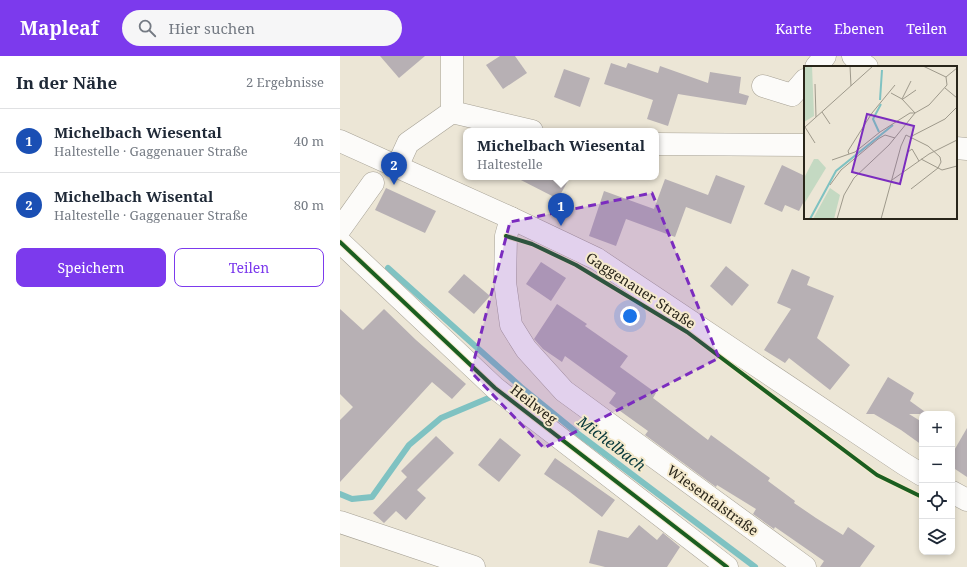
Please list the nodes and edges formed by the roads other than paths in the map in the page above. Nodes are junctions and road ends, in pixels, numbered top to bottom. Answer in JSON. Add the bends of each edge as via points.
{"nodes":[{"id":1,"x":452,"y":56,"type":"edge"},
{"id":2,"x":825,"y":56,"type":"edge"},
{"id":3,"x":853,"y":56,"type":"edge"},
{"id":4,"x":817,"y":66,"type":"edge"},
{"id":5,"x":867,"y":66,"type":"edge"},
{"id":6,"x":804,"y":81,"type":"edge"},
{"id":7,"x":764,"y":86,"type":"dead end"},
{"id":8,"x":452,"y":112,"type":"junction"},
{"id":9,"x":519,"y":128,"type":"edge"},
{"id":10,"x":340,"y":142,"type":"edge"},
{"id":11,"x":659,"y":144,"type":"edge"},
{"id":12,"x":804,"y":145,"type":"edge"},
{"id":13,"x":957,"y":148,"type":"edge"},
{"id":14,"x":967,"y":149,"type":"edge"},
{"id":15,"x":397,"y":167,"type":"junction"},
{"id":16,"x":373,"y":183,"type":"dead end"},
{"id":17,"x":511,"y":218,"type":"junction"},
{"id":18,"x":340,"y":229,"type":"edge"},
{"id":19,"x":340,"y":242,"type":"edge"},
{"id":20,"x":919,"y":473,"type":"edge"},
{"id":21,"x":955,"y":494,"type":"edge"},
{"id":22,"x":967,"y":500,"type":"edge"},
{"id":23,"x":340,"y":522,"type":"edge"},
{"id":24,"x":474,"y":567,"type":"edge"},
{"id":25,"x":727,"y":567,"type":"edge"},
{"id":26,"x":805,"y":567,"type":"edge"}],
"edges":[{"from":1,"to":8,"type":"street"},
{"from":2,"to":4,"type":"street"},
{"from":3,"to":5,"type":"street"},
{"from":6,"to":7,"type":"street","via":[[792,96]]},
{"from":8,"to":9,"type":"street"},
{"from":8,"to":15,"type":"street","via":[[408,143]]},
{"from":10,"to":15,"type":"street","name":"Gaggenauer Straße"},
{"from":11,"to":12,"type":"street"},
{"from":13,"to":14,"type":"street"},
{"from":15,"to":17,"type":"street","name":"Gaggenauer Straße"},
{"from":16,"to":18,"type":"street"},
{"from":17,"to":20,"type":"street","name":"Gaggenauer Straße","via":[[597,259]]},
{"from":17,"to":26,"type":"street","name":"Wiesentalstraße","via":[[506,236],[505,282],[511,325],[526,349],[564,391]]},
{"from":19,"to":25,"type":"street","name":"Heilweg","via":[[503,394]]},
{"from":21,"to":22,"type":"street"},
{"from":23,"to":24,"type":"street"}]}
